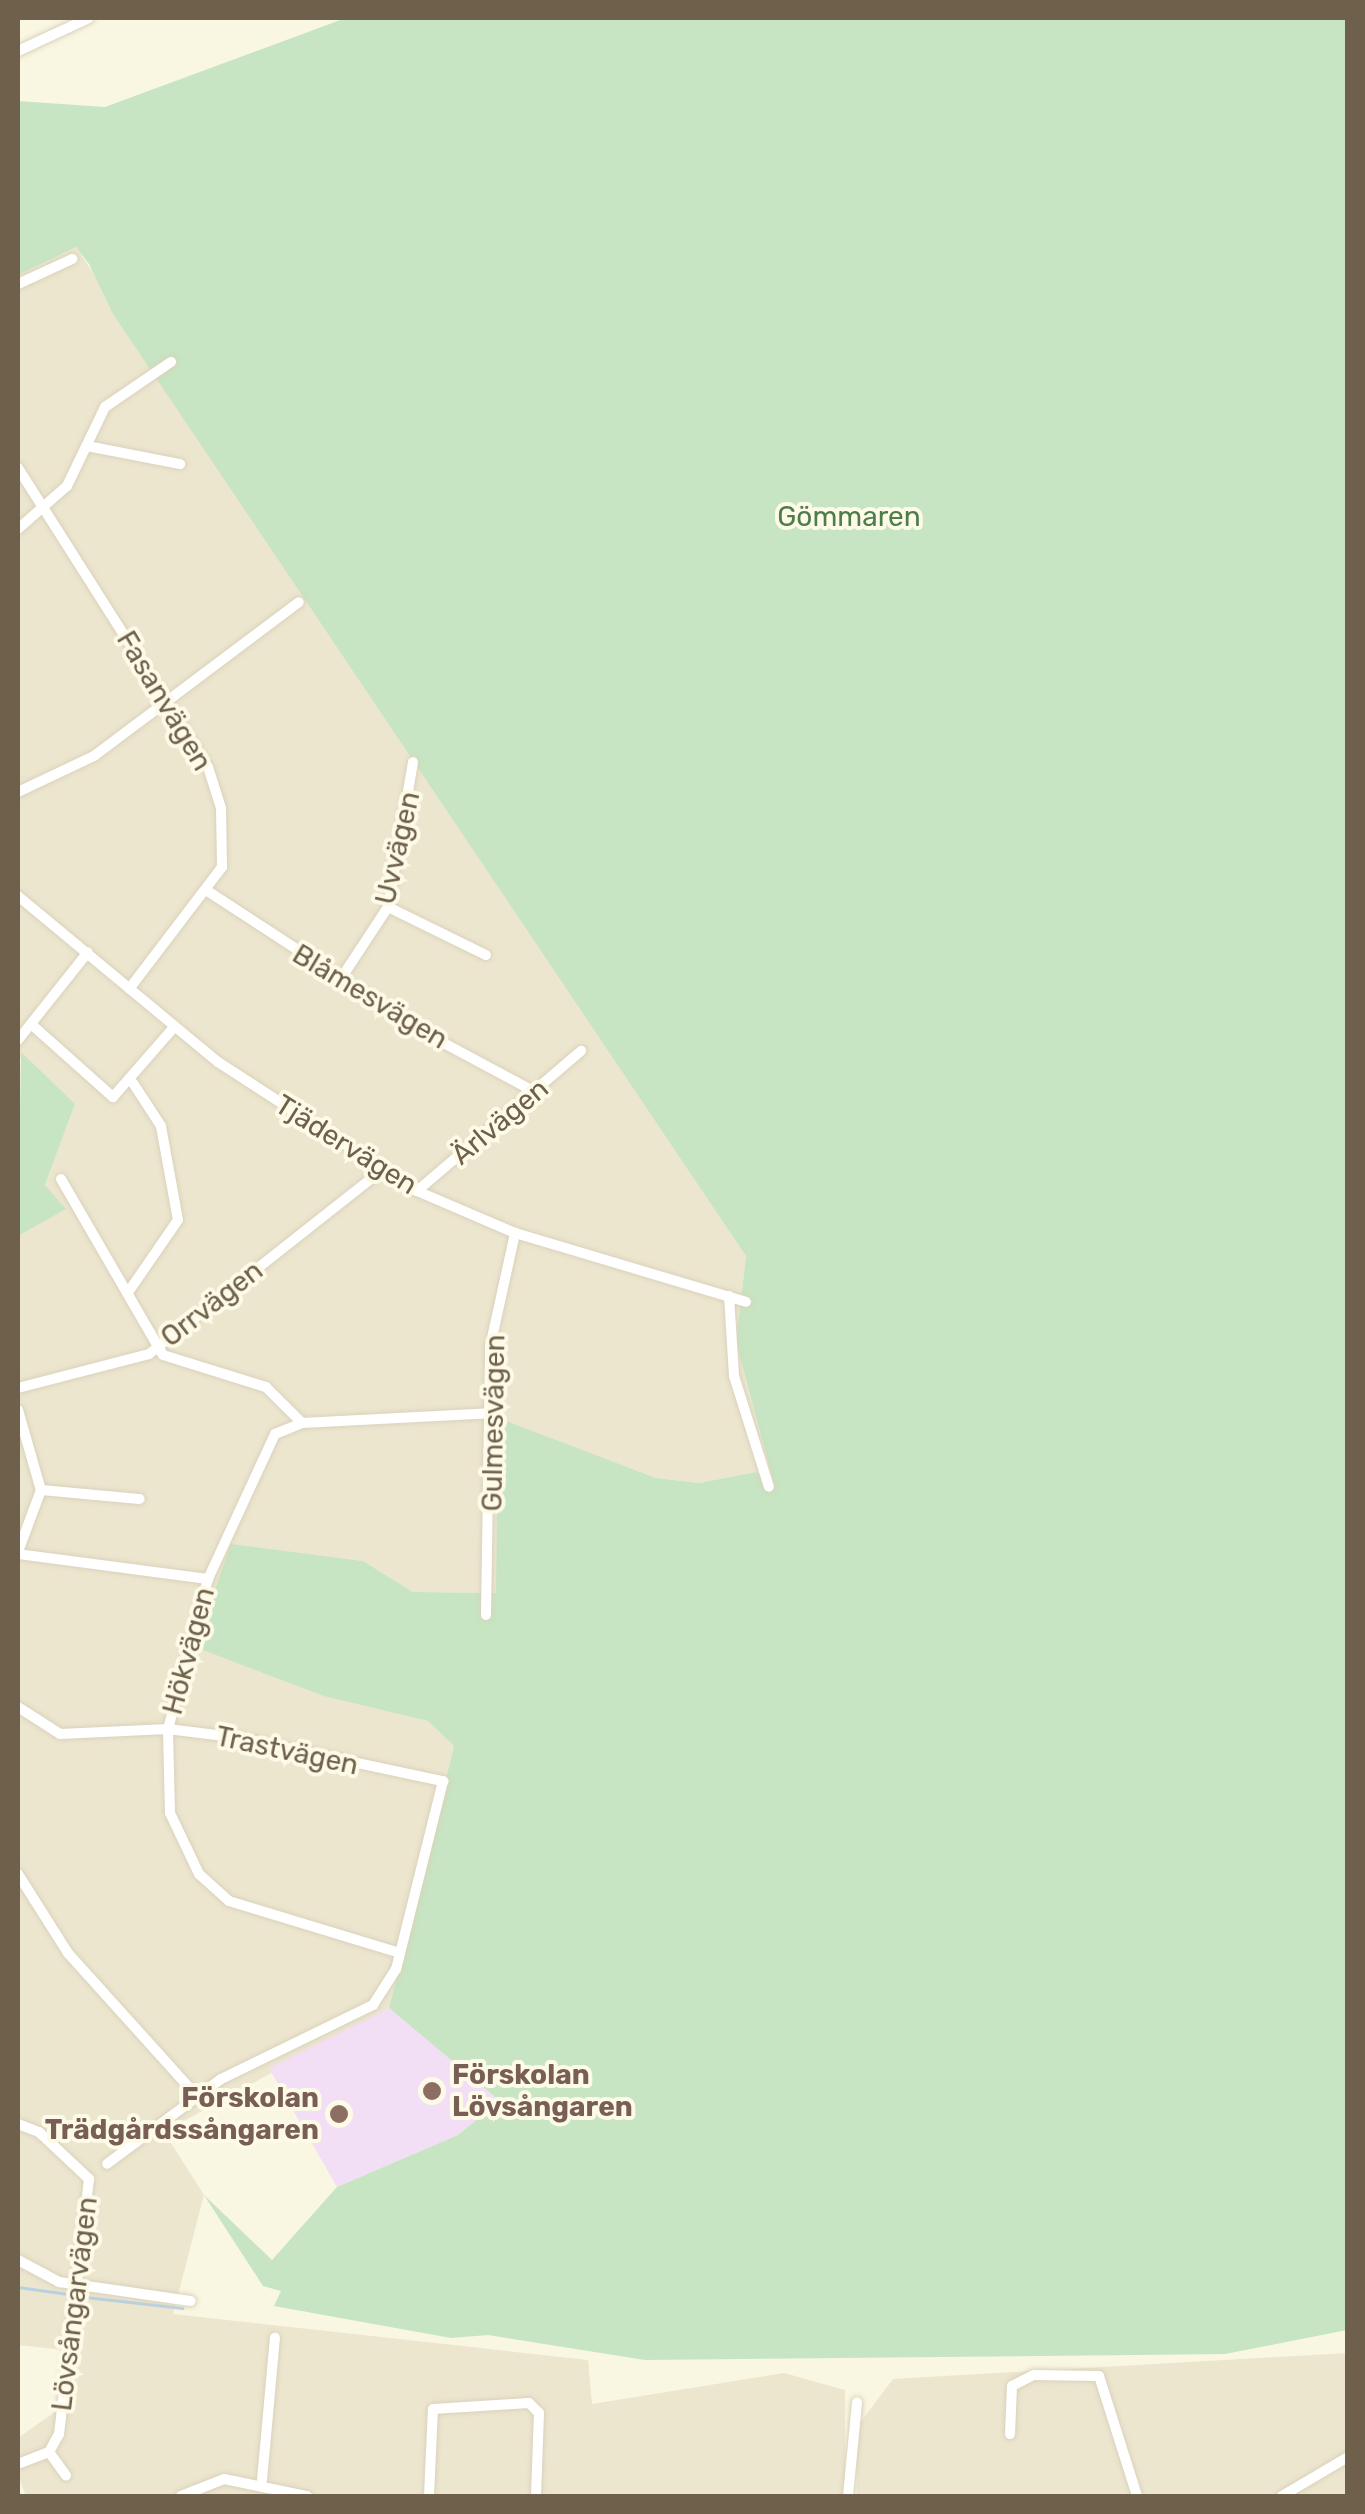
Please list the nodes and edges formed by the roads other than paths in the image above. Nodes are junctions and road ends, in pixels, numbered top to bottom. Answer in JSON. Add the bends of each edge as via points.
{"nodes":[{"id":1,"x":90,"y":18,"type":"edge"},
{"id":2,"x":18,"y":51,"type":"edge"},
{"id":3,"x":72,"y":259,"type":"dead end"},
{"id":4,"x":18,"y":284,"type":"edge"},
{"id":5,"x":170,"y":362,"type":"dead end"},
{"id":6,"x":87,"y":446,"type":"junction"},
{"id":7,"x":180,"y":464,"type":"dead end"},
{"id":8,"x":18,"y":468,"type":"edge"},
{"id":9,"x":43,"y":510,"type":"junction"},
{"id":10,"x":18,"y":529,"type":"edge"},
{"id":11,"x":299,"y":602,"type":"dead end"},
{"id":12,"x":167,"y":700,"type":"junction"},
{"id":13,"x":413,"y":762,"type":"dead end"},
{"id":14,"x":18,"y":792,"type":"edge"},
{"id":15,"x":209,"y":892,"type":"junction"},
{"id":16,"x":18,"y":896,"type":"edge"},
{"id":17,"x":388,"y":906,"type":"junction"},
{"id":18,"x":88,"y":952,"type":"junction"},
{"id":19,"x":486,"y":956,"type":"dead end"},
{"id":20,"x":340,"y":980,"type":"junction"},
{"id":21,"x":130,"y":989,"type":"junction"},
{"id":22,"x":30,"y":1024,"type":"junction"},
{"id":23,"x":174,"y":1027,"type":"junction"},
{"id":24,"x":18,"y":1040,"type":"edge"},
{"id":25,"x":581,"y":1051,"type":"dead end"},
{"id":26,"x":133,"y":1082,"type":"junction"},
{"id":27,"x":537,"y":1093,"type":"junction"},
{"id":28,"x":381,"y":1171,"type":"junction"},
{"id":29,"x":60,"y":1180,"type":"dead end"},
{"id":30,"x":417,"y":1191,"type":"junction"},
{"id":31,"x":515,"y":1233,"type":"junction"},
{"id":32,"x":128,"y":1291,"type":"junction"},
{"id":33,"x":729,"y":1296,"type":"junction"},
{"id":34,"x":746,"y":1302,"type":"dead end"},
{"id":35,"x":160,"y":1346,"type":"junction"},
{"id":36,"x":18,"y":1388,"type":"edge"},
{"id":37,"x":18,"y":1410,"type":"edge"},
{"id":38,"x":490,"y":1412,"type":"junction"},
{"id":39,"x":302,"y":1423,"type":"junction"},
{"id":40,"x":768,"y":1487,"type":"dead end"},
{"id":41,"x":41,"y":1490,"type":"junction"},
{"id":42,"x":140,"y":1499,"type":"dead end"},
{"id":43,"x":18,"y":1553,"type":"edge"},
{"id":44,"x":208,"y":1579,"type":"junction"},
{"id":45,"x":486,"y":1615,"type":"dead end"},
{"id":46,"x":18,"y":1707,"type":"edge"},
{"id":47,"x":168,"y":1729,"type":"junction"},
{"id":48,"x":442,"y":1781,"type":"joint"},
{"id":49,"x":18,"y":1874,"type":"edge"},
{"id":50,"x":400,"y":1954,"type":"junction"},
{"id":51,"x":196,"y":2095,"type":"junction"},
{"id":52,"x":18,"y":2124,"type":"edge"},
{"id":53,"x":106,"y":2164,"type":"dead end"},
{"id":54,"x":18,"y":2260,"type":"edge"},
{"id":55,"x":80,"y":2285,"type":"junction"},
{"id":56,"x":190,"y":2301,"type":"dead end"},
{"id":57,"x":275,"y":2338,"type":"dead end"},
{"id":58,"x":857,"y":2402,"type":"dead end"},
{"id":59,"x":1010,"y":2434,"type":"dead end"},
{"id":60,"x":48,"y":2452,"type":"junction"},
{"id":61,"x":1348,"y":2457,"type":"edge"},
{"id":62,"x":18,"y":2464,"type":"edge"},
{"id":63,"x":66,"y":2475,"type":"dead end"},
{"id":64,"x":262,"y":2480,"type":"junction"},
{"id":65,"x":180,"y":2496,"type":"edge"},
{"id":66,"x":307,"y":2496,"type":"edge"},
{"id":67,"x":429,"y":2496,"type":"edge"},
{"id":68,"x":536,"y":2496,"type":"edge"},
{"id":69,"x":848,"y":2496,"type":"edge"},
{"id":70,"x":1136,"y":2496,"type":"edge"},
{"id":71,"x":1282,"y":2496,"type":"edge"}],
"edges":[{"from":1,"to":2,"type":"street"},
{"from":3,"to":4,"type":"street"},
{"from":5,"to":6,"type":"street","via":[[105,407]]},
{"from":6,"to":7,"type":"street"},
{"from":6,"to":9,"type":"street"},
{"from":8,"to":9,"type":"street","name":"Fasanvägen"},
{"from":9,"to":10,"type":"street"},
{"from":9,"to":12,"type":"street","name":"Fasanvägen"},
{"from":11,"to":12,"type":"street"},
{"from":12,"to":14,"type":"street","via":[[69,772]]},
{"from":12,"to":15,"type":"street","name":"Fasanvägen","via":[[221,808],[226,856]]},
{"from":13,"to":17,"type":"street","name":"Uvvägen"},
{"from":15,"to":20,"type":"street","name":"Blåmesvägen"},
{"from":15,"to":21,"type":"street","name":"Fasanvägen"},
{"from":16,"to":18,"type":"street","name":"Tjädervägen"},
{"from":17,"to":19,"type":"street"},
{"from":17,"to":20,"type":"street","name":"Uvvägen"},
{"from":18,"to":21,"type":"street","name":"Tjädervägen"},
{"from":18,"to":22,"type":"street"},
{"from":20,"to":27,"type":"street","name":"Blåmesvägen"},
{"from":21,"to":23,"type":"street","name":"Tjädervägen"},
{"from":22,"to":24,"type":"street"},
{"from":22,"to":26,"type":"street","via":[[106,1093]]},
{"from":23,"to":26,"type":"street"},
{"from":23,"to":28,"type":"street","name":"Tjädervägen"},
{"from":25,"to":27,"type":"street","name":"Ärlvägen"},
{"from":26,"to":32,"type":"street","via":[[161,1126],[178,1220]]},
{"from":27,"to":30,"type":"street","name":"Ärlvägen"},
{"from":28,"to":30,"type":"street","name":"Tjädervägen"},
{"from":28,"to":35,"type":"street","name":"Orrvägen"},
{"from":29,"to":32,"type":"street"},
{"from":30,"to":31,"type":"street","name":"Tjädervägen"},
{"from":31,"to":33,"type":"street","name":"Tjädervägen"},
{"from":31,"to":38,"type":"street","name":"Gulmesvägen","via":[[490,1347]]},
{"from":32,"to":35,"type":"street"},
{"from":33,"to":34,"type":"street","name":"Tjädervägen"},
{"from":33,"to":40,"type":"street","via":[[734,1376]]},
{"from":35,"to":36,"type":"street","name":"Orrvägen"},
{"from":35,"to":39,"type":"street","via":[[168,1359],[266,1387]]},
{"from":37,"to":41,"type":"street"},
{"from":38,"to":39,"type":"street"},
{"from":38,"to":45,"type":"street","name":"Gulmesvägen"},
{"from":39,"to":44,"type":"street","name":"Hökvägen","via":[[261,1449]]},
{"from":41,"to":42,"type":"street"},
{"from":41,"to":43,"type":"street"},
{"from":43,"to":44,"type":"street"},
{"from":44,"to":47,"type":"street","name":"Hökvägen"},
{"from":46,"to":47,"type":"street","name":"Trastvägen","via":[[60,1734]]},
{"from":47,"to":48,"type":"street","name":"Trastvägen"},
{"from":47,"to":50,"type":"street","name":"Hökvägen","via":[[170,1812],[199,1874],[230,1901]]},
{"from":48,"to":50,"type":"street","name":"Lövsångarvägen"},
{"from":49,"to":51,"type":"street","via":[[68,1953]]},
{"from":50,"to":51,"type":"street","name":"Lövsångarvägen","via":[[388,1986],[349,2024]]},
{"from":51,"to":53,"type":"street","name":"Lövsångarvägen"},
{"from":52,"to":55,"type":"street","name":"Lövsångarvägen","via":[[40,2132],[90,2179]]},
{"from":54,"to":55,"type":"street"},
{"from":55,"to":56,"type":"street"},
{"from":55,"to":60,"type":"street","name":"Lövsångarvägen","via":[[59,2434]]},
{"from":57,"to":64,"type":"street"},
{"from":58,"to":69,"type":"street"},
{"from":59,"to":70,"type":"street","via":[[1012,2386],[1034,2375],[1100,2376]]},
{"from":60,"to":62,"type":"street"},
{"from":60,"to":63,"type":"street"},
{"from":61,"to":71,"type":"street"},
{"from":64,"to":65,"type":"street","via":[[224,2479]]},
{"from":64,"to":66,"type":"street"},
{"from":67,"to":68,"type":"street","via":[[434,2409],[530,2403],[539,2412]]}]}
